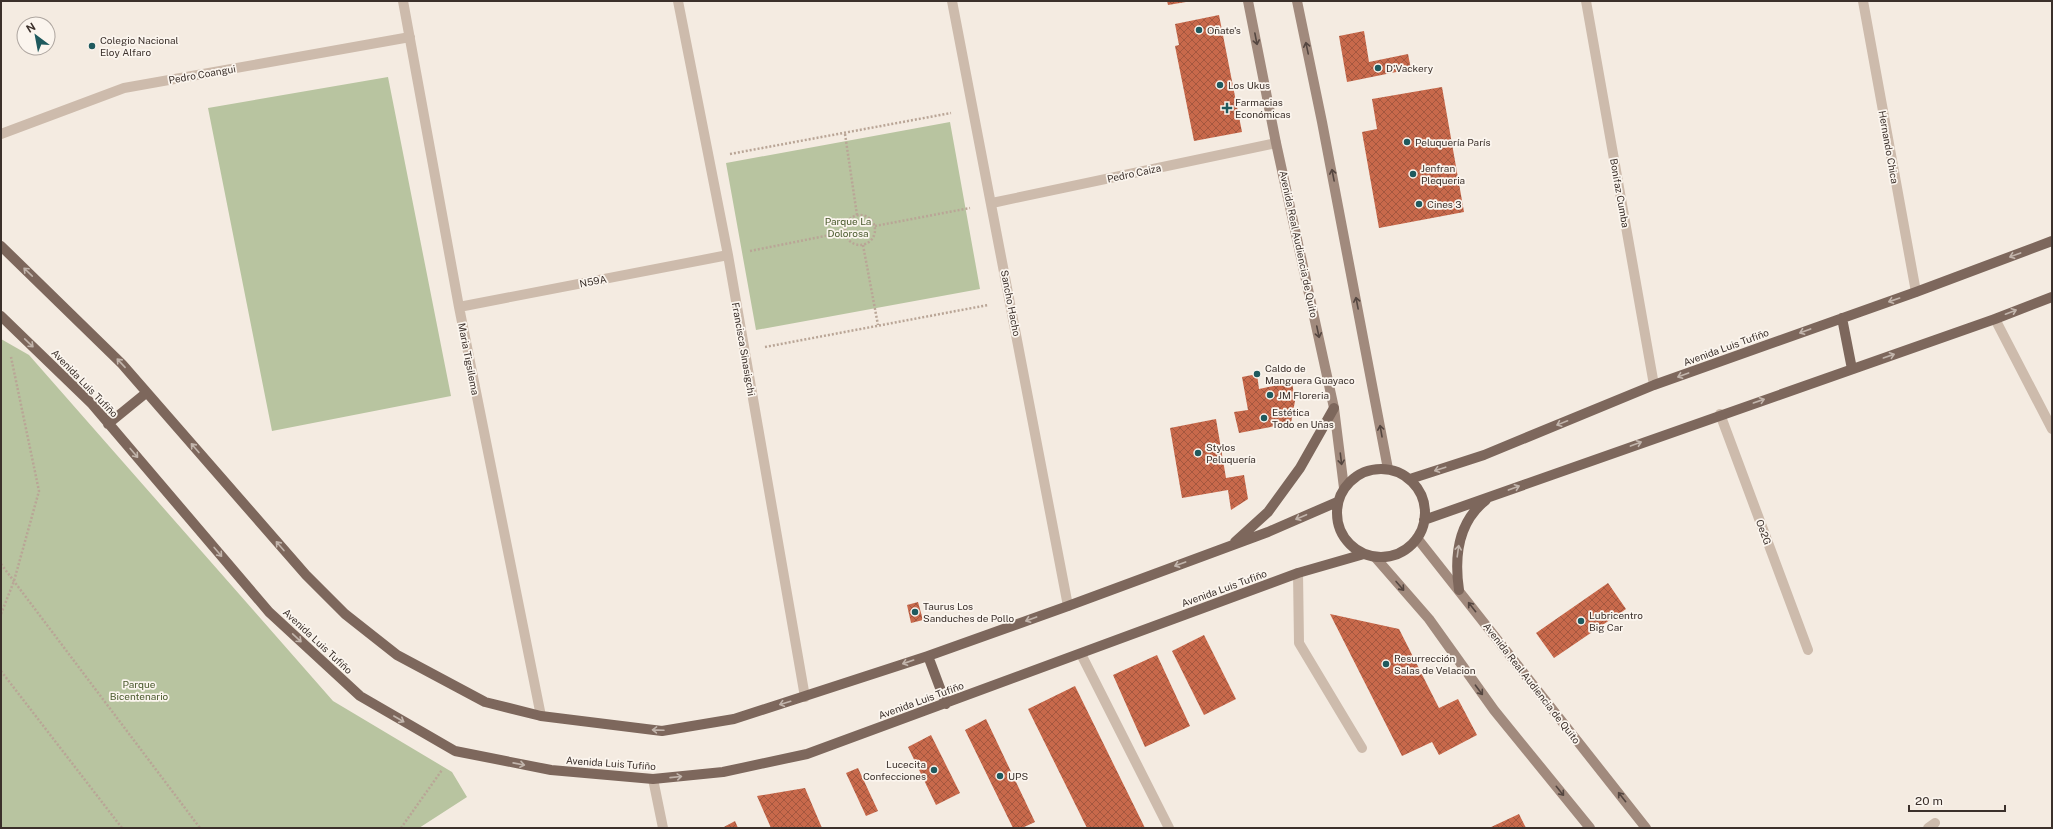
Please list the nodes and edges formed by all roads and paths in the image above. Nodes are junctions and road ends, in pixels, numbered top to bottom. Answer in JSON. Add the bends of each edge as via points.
{"nodes":[{"id":1,"x":403,"y":1,"type":"edge"},
{"id":2,"x":678,"y":1,"type":"edge"},
{"id":3,"x":952,"y":1,"type":"edge"},
{"id":4,"x":1248,"y":1,"type":"edge"},
{"id":5,"x":1297,"y":1,"type":"edge"},
{"id":6,"x":1586,"y":1,"type":"edge"},
{"id":7,"x":1863,"y":1,"type":"edge"},
{"id":8,"x":410,"y":37,"type":"junction"},
{"id":9,"x":973,"y":109,"type":"junction"},
{"id":10,"x":1,"y":134,"type":"edge"},
{"id":11,"x":845,"y":134,"type":"junction"},
{"id":12,"x":1276,"y":143,"type":"junction"},
{"id":13,"x":709,"y":158,"type":"junction"},
{"id":14,"x":992,"y":203,"type":"junction"},
{"id":15,"x":857,"y":215,"type":"junction"},
{"id":16,"x":875,"y":226,"type":"junction"},
{"id":17,"x":845,"y":232,"type":"junction"},
{"id":18,"x":2052,"y":241,"type":"edge"},
{"id":19,"x":863,"y":244,"type":"junction"},
{"id":20,"x":1,"y":246,"type":"edge"},
{"id":21,"x":728,"y":255,"type":"junction"},
{"id":22,"x":1916,"y":292,"type":"junction"},
{"id":23,"x":2052,"y":297,"type":"edge"},
{"id":24,"x":1010,"y":301,"type":"junction"},
{"id":25,"x":459,"y":307,"type":"junction"},
{"id":26,"x":1,"y":316,"type":"edge"},
{"id":27,"x":1842,"y":318,"type":"junction"},
{"id":28,"x":1995,"y":319,"type":"junction"},
{"id":29,"x":878,"y":325,"type":"junction"},
{"id":30,"x":745,"y":352,"type":"junction"},
{"id":31,"x":11,"y":355,"type":"dead end"},
{"id":32,"x":1852,"y":369,"type":"junction"},
{"id":33,"x":1654,"y":385,"type":"junction"},
{"id":34,"x":146,"y":393,"type":"junction"},
{"id":35,"x":1334,"y":408,"type":"junction"},
{"id":36,"x":1720,"y":414,"type":"junction"},
{"id":37,"x":108,"y":424,"type":"junction"},
{"id":38,"x":2052,"y":429,"type":"edge"},
{"id":39,"x":1388,"y":469,"type":"junction"},
{"id":40,"x":1410,"y":479,"type":"junction"},
{"id":41,"x":1344,"y":488,"type":"junction"},
{"id":42,"x":1491,"y":496,"type":"junction"},
{"id":43,"x":1337,"y":502,"type":"junction"},
{"id":44,"x":1424,"y":520,"type":"junction"},
{"id":45,"x":1417,"y":538,"type":"junction"},
{"id":46,"x":1230,"y":546,"type":"junction"},
{"id":47,"x":1364,"y":554,"type":"junction"},
{"id":48,"x":1375,"y":557,"type":"junction"},
{"id":49,"x":1,"y":564,"type":"edge"},
{"id":50,"x":1298,"y":573,"type":"junction"},
{"id":51,"x":14,"y":581,"type":"junction"},
{"id":52,"x":1459,"y":590,"type":"junction"},
{"id":53,"x":1068,"y":606,"type":"junction"},
{"id":54,"x":1,"y":614,"type":"edge"},
{"id":55,"x":1808,"y":650,"type":"dead end"},
{"id":56,"x":1081,"y":654,"type":"junction"},
{"id":57,"x":928,"y":656,"type":"junction"},
{"id":58,"x":1,"y":671,"type":"edge"},
{"id":59,"x":805,"y":697,"type":"junction"},
{"id":60,"x":946,"y":704,"type":"junction"},
{"id":61,"x":541,"y":716,"type":"junction"},
{"id":62,"x":1362,"y":748,"type":"dead end"},
{"id":63,"x":455,"y":751,"type":"junction"},
{"id":64,"x":653,"y":779,"type":"junction"},
{"id":65,"x":122,"y":828,"type":"edge"},
{"id":66,"x":200,"y":828,"type":"edge"},
{"id":67,"x":401,"y":828,"type":"edge"},
{"id":68,"x":663,"y":828,"type":"edge"},
{"id":69,"x":1169,"y":828,"type":"edge"},
{"id":70,"x":1590,"y":828,"type":"edge"},
{"id":71,"x":1646,"y":828,"type":"edge"}],
"edges":[{"from":1,"to":8,"type":"street","name":"Maria Tigsilema"},
{"from":2,"to":13,"type":"street","name":"Francisca Sinasigchi"},
{"from":3,"to":9,"type":"street","name":"Sancho Hacho"},
{"from":4,"to":12,"type":"main road","name":"Avenida Real Audiencia de Quito","one_way":true},
{"from":39,"to":5,"type":"main road","one_way":true,"via":[[1324,129]]},
{"from":6,"to":33,"type":"street","name":"Bonifaz Cumba"},
{"from":7,"to":22,"type":"street","name":"Hernando Chica"},
{"from":8,"to":10,"type":"street","name":"Pedro Coangui","via":[[124,88]]},
{"from":8,"to":25,"type":"street","name":"Maria Tigsilema"},
{"from":9,"to":11,"type":"path"},
{"from":9,"to":14,"type":"street","name":"Sancho Hacho"},
{"from":11,"to":13,"type":"path"},
{"from":11,"to":15,"type":"path"},
{"from":12,"to":14,"type":"street","name":"Pedro Caiza"},
{"from":12,"to":35,"type":"main road","name":"Avenida Real Audiencia de Quito","one_way":true},
{"from":13,"to":21,"type":"street","name":"Francisca Sinasigchi"},
{"from":14,"to":16,"type":"path"},
{"from":14,"to":24,"type":"street","name":"Sancho Hacho"},
{"from":15,"to":16,"type":"path","via":[[869,217]]},
{"from":15,"to":17,"type":"path","via":[[847,221]]},
{"from":16,"to":19,"type":"path","via":[[873,238]]},
{"from":17,"to":19,"type":"path","via":[[851,242]]},
{"from":17,"to":21,"type":"path"},
{"from":18,"to":22,"type":"main road","name":"Avenida Luis Tufiño","one_way":true},
{"from":19,"to":29,"type":"path"},
{"from":34,"to":20,"type":"main road","one_way":true,"via":[[122,364]]},
{"from":21,"to":25,"type":"street","name":"N59A"},
{"from":21,"to":30,"type":"street","name":"Francisca Sinasigchi"},
{"from":22,"to":27,"type":"main road","name":"Avenida Luis Tufiño","one_way":true},
{"from":28,"to":23,"type":"main road","one_way":true},
{"from":24,"to":29,"type":"path"},
{"from":24,"to":53,"type":"street","name":"Sancho Hacho"},
{"from":25,"to":61,"type":"street","name":"Maria Tigsilema"},
{"from":26,"to":37,"type":"main road","name":"Avenida Luis Tufiño","one_way":true,"via":[[92,404]]},
{"from":27,"to":32,"type":"main road"},
{"from":27,"to":33,"type":"main road","name":"Avenida Luis Tufiño","one_way":true},
{"from":32,"to":28,"type":"main road","one_way":true},
{"from":28,"to":38,"type":"street"},
{"from":29,"to":30,"type":"path"},
{"from":30,"to":59,"type":"street","name":"Francisca Sinasigchi"},
{"from":31,"to":51,"type":"path","via":[[39,491]]},
{"from":36,"to":32,"type":"main road","one_way":true},
{"from":33,"to":40,"type":"main road","name":"Avenida Luis Tufiño","one_way":true,"via":[[1484,455]]},
{"from":34,"to":37,"type":"main road"},
{"from":61,"to":34,"type":"main road","one_way":true,"via":[[485,702],[397,655],[345,614],[306,575]]},
{"from":35,"to":41,"type":"main road","name":"Avenida Real Audiencia de Quito","one_way":true},
{"from":35,"to":46,"type":"main road","via":[[1300,468],[1268,512]]},
{"from":42,"to":36,"type":"main road","one_way":true},
{"from":36,"to":55,"type":"street","name":"Oe2G"},
{"from":37,"to":63,"type":"main road","name":"Avenida Luis Tufiño","one_way":true,"via":[[269,612],[360,696]]},
{"from":39,"to":40,"type":"main road"},
{"from":39,"to":41,"type":"main road","via":[[1371,470],[1356,476]]},
{"from":40,"to":44,"type":"main road","via":[[1424,502]]},
{"from":41,"to":43,"type":"main road"},
{"from":42,"to":44,"type":"main road"},
{"from":52,"to":42,"type":"main road","one_way":true,"via":[[1457,556],[1462,533],[1475,511]]},
{"from":43,"to":46,"type":"main road","one_way":true},
{"from":43,"to":47,"type":"main road","via":[[1337,523],[1341,533],[1355,549]]},
{"from":44,"to":45,"type":"main road"},
{"from":45,"to":48,"type":"main road","via":[[1398,553]]},
{"from":45,"to":52,"type":"main road","name":"Avenida Real Audiencia de Quito"},
{"from":46,"to":53,"type":"main road","one_way":true},
{"from":47,"to":48,"type":"main road"},
{"from":47,"to":50,"type":"main road","name":"Avenida Luis Tufiño"},
{"from":48,"to":70,"type":"main road","one_way":true,"via":[[1429,619],[1494,710]]},
{"from":49,"to":51,"type":"path"},
{"from":50,"to":56,"type":"main road","name":"Avenida Luis Tufiño"},
{"from":50,"to":62,"type":"street","via":[[1299,643]]},
{"from":51,"to":54,"type":"path"},
{"from":51,"to":66,"type":"path"},
{"from":71,"to":52,"type":"main road","name":"Avenida Real Audiencia de Quito","one_way":true},
{"from":53,"to":57,"type":"main road","one_way":true},
{"from":56,"to":60,"type":"main road","name":"Avenida Luis Tufiño"},
{"from":56,"to":69,"type":"street"},
{"from":57,"to":59,"type":"main road","one_way":true},
{"from":57,"to":60,"type":"main road"},
{"from":58,"to":65,"type":"path"},
{"from":59,"to":61,"type":"main road","one_way":true,"via":[[734,719],[662,731]]},
{"from":64,"to":60,"type":"main road","name":"Avenida Luis Tufiño","one_way":true,"via":[[723,772],[807,754]]},
{"from":63,"to":64,"type":"main road","name":"Avenida Luis Tufiño","one_way":true,"via":[[551,770]]},
{"from":63,"to":67,"type":"path"},
{"from":64,"to":68,"type":"street"}]}
